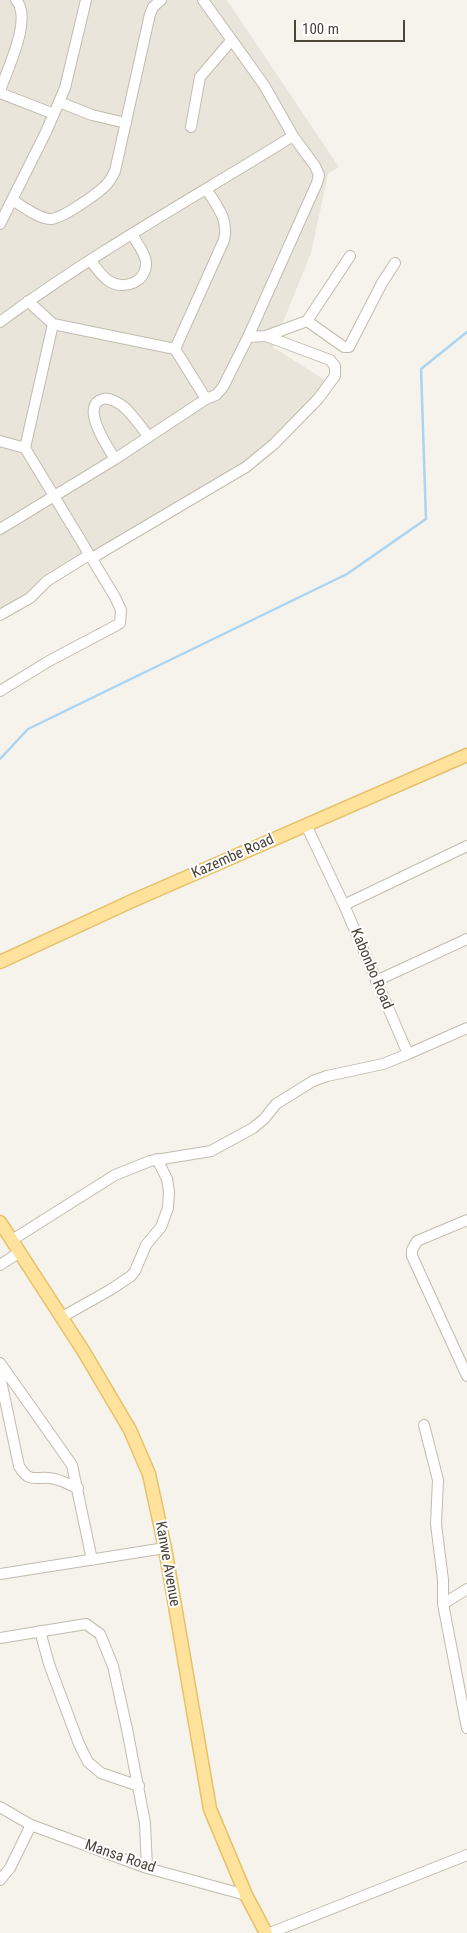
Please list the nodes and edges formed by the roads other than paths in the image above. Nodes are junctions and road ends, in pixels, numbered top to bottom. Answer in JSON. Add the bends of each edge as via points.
{"nodes":[{"id":1,"x":16,"y":0,"type":"edge"},
{"id":2,"x":86,"y":0,"type":"edge"},
{"id":3,"x":161,"y":0,"type":"edge"},
{"id":4,"x":203,"y":0,"type":"edge"},
{"id":5,"x":231,"y":40,"type":"junction"},
{"id":6,"x":0,"y":92,"type":"edge"},
{"id":7,"x":59,"y":102,"type":"junction"},
{"id":8,"x":54,"y":114,"type":"junction"},
{"id":9,"x":126,"y":123,"type":"junction"},
{"id":10,"x":191,"y":127,"type":"dead end"},
{"id":11,"x":293,"y":136,"type":"junction"},
{"id":12,"x":207,"y":190,"type":"junction"},
{"id":13,"x":12,"y":200,"type":"junction"},
{"id":14,"x":0,"y":224,"type":"edge"},
{"id":15,"x":132,"y":234,"type":"junction"},
{"id":16,"x":350,"y":256,"type":"dead end"},
{"id":17,"x":90,"y":260,"type":"junction"},
{"id":18,"x":395,"y":263,"type":"dead end"},
{"id":19,"x":28,"y":301,"type":"junction"},
{"id":20,"x":307,"y":321,"type":"junction"},
{"id":21,"x":0,"y":322,"type":"edge"},
{"id":22,"x":53,"y":324,"type":"junction"},
{"id":23,"x":266,"y":336,"type":"junction"},
{"id":24,"x":248,"y":337,"type":"junction"},
{"id":25,"x":175,"y":349,"type":"junction"},
{"id":26,"x":206,"y":399,"type":"junction"},
{"id":27,"x":149,"y":437,"type":"junction"},
{"id":28,"x":0,"y":441,"type":"edge"},
{"id":29,"x":25,"y":448,"type":"junction"},
{"id":30,"x":115,"y":459,"type":"junction"},
{"id":31,"x":55,"y":496,"type":"junction"},
{"id":32,"x":0,"y":529,"type":"edge"},
{"id":33,"x":90,"y":556,"type":"junction"},
{"id":34,"x":0,"y":615,"type":"edge"},
{"id":35,"x":0,"y":691,"type":"edge"},
{"id":36,"x":467,"y":754,"type":"edge"},
{"id":37,"x":306,"y":825,"type":"junction"},
{"id":38,"x":467,"y":846,"type":"edge"},
{"id":39,"x":344,"y":904,"type":"junction"},
{"id":40,"x":467,"y":939,"type":"edge"},
{"id":41,"x":0,"y":962,"type":"edge"},
{"id":42,"x":376,"y":980,"type":"junction"},
{"id":43,"x":467,"y":1028,"type":"edge"},
{"id":44,"x":408,"y":1054,"type":"junction"},
{"id":45,"x":157,"y":1159,"type":"junction"},
{"id":46,"x":467,"y":1220,"type":"edge"},
{"id":47,"x":0,"y":1222,"type":"edge"},
{"id":48,"x":12,"y":1240,"type":"junction"},
{"id":49,"x":20,"y":1252,"type":"junction"},
{"id":50,"x":0,"y":1265,"type":"edge"},
{"id":51,"x":62,"y":1317,"type":"junction"},
{"id":52,"x":0,"y":1363,"type":"edge"},
{"id":53,"x":0,"y":1376,"type":"edge"},
{"id":54,"x":467,"y":1376,"type":"edge"},
{"id":55,"x":424,"y":1425,"type":"dead end"},
{"id":56,"x":78,"y":1488,"type":"junction"},
{"id":57,"x":165,"y":1548,"type":"junction"},
{"id":58,"x":92,"y":1560,"type":"junction"},
{"id":59,"x":0,"y":1574,"type":"edge"},
{"id":60,"x":467,"y":1589,"type":"edge"},
{"id":61,"x":443,"y":1604,"type":"junction"},
{"id":62,"x":40,"y":1631,"type":"junction"},
{"id":63,"x":0,"y":1638,"type":"edge"},
{"id":64,"x":467,"y":1728,"type":"edge"},
{"id":65,"x":138,"y":1786,"type":"junction"},
{"id":66,"x":0,"y":1807,"type":"edge"},
{"id":67,"x":31,"y":1825,"type":"junction"},
{"id":68,"x":467,"y":1855,"type":"edge"},
{"id":69,"x":147,"y":1868,"type":"junction"},
{"id":70,"x":0,"y":1880,"type":"edge"},
{"id":71,"x":246,"y":1895,"type":"junction"},
{"id":72,"x":266,"y":1933,"type":"edge"},
{"id":73,"x":270,"y":1933,"type":"edge"}],
"edges":[{"from":1,"to":6,"type":"street","via":[[22,14],[20,33]]},
{"from":2,"to":7,"type":"street"},
{"from":3,"to":9,"type":"street","via":[[150,14]]},
{"from":4,"to":5,"type":"street"},
{"from":5,"to":10,"type":"street","via":[[200,77]]},
{"from":5,"to":11,"type":"street","via":[[264,85]]},
{"from":6,"to":8,"type":"street"},
{"from":7,"to":8,"type":"street"},
{"from":7,"to":9,"type":"street","via":[[92,115]]},
{"from":8,"to":13,"type":"street"},
{"from":9,"to":13,"type":"street","via":[[112,179],[62,216],[40,217]]},
{"from":11,"to":12,"type":"street"},
{"from":11,"to":24,"type":"street","via":[[319,175]]},
{"from":12,"to":15,"type":"street"},
{"from":12,"to":25,"type":"street","via":[[227,229]]},
{"from":13,"to":14,"type":"street"},
{"from":15,"to":17,"type":"street"},
{"from":15,"to":17,"type":"street","via":[[146,263],[137,282],[115,284],[104,277]]},
{"from":16,"to":20,"type":"street"},
{"from":17,"to":19,"type":"street"},
{"from":18,"to":20,"type":"street","via":[[349,347],[344,347]]},
{"from":19,"to":21,"type":"street"},
{"from":19,"to":22,"type":"street"},
{"from":20,"to":23,"type":"street"},
{"from":22,"to":25,"type":"street"},
{"from":22,"to":29,"type":"street"},
{"from":23,"to":24,"type":"street"},
{"from":23,"to":33,"type":"street","via":[[330,360],[336,366],[335,376],[318,399],[274,444],[246,467]]},
{"from":24,"to":26,"type":"street","via":[[223,387]]},
{"from":25,"to":26,"type":"street"},
{"from":26,"to":27,"type":"street"},
{"from":27,"to":30,"type":"street"},
{"from":27,"to":30,"type":"street","via":[[124,407],[107,398],[100,399],[94,410],[95,422]]},
{"from":28,"to":29,"type":"street"},
{"from":29,"to":31,"type":"street"},
{"from":30,"to":31,"type":"street"},
{"from":31,"to":32,"type":"street"},
{"from":31,"to":33,"type":"street"},
{"from":33,"to":34,"type":"street","via":[[47,581],[30,598]]},
{"from":33,"to":35,"type":"street","via":[[121,610],[120,623]]},
{"from":36,"to":37,"type":"main road","name":"Kazembe Road"},
{"from":37,"to":39,"type":"street","name":"Kabonbo Road"},
{"from":37,"to":41,"type":"main road","name":"Kazembe Road"},
{"from":38,"to":39,"type":"street"},
{"from":39,"to":42,"type":"street","name":"Kabonbo Road"},
{"from":40,"to":42,"type":"street"},
{"from":42,"to":44,"type":"street","name":"Kabonbo Road"},
{"from":43,"to":44,"type":"street"},
{"from":44,"to":45,"type":"street","via":[[383,1064],[312,1081],[276,1104],[253,1128],[211,1151]]},
{"from":45,"to":48,"type":"street","via":[[108,1179]]},
{"from":45,"to":51,"type":"street","via":[[167,1179],[168,1208],[161,1227],[146,1245],[135,1271],[110,1290]]},
{"from":46,"to":54,"type":"street","via":[[417,1241],[412,1250]]},
{"from":47,"to":48,"type":"main road","name":"Kanwe Avenue"},
{"from":48,"to":49,"type":"main road","name":"Kanwe Avenue"},
{"from":49,"to":50,"type":"street"},
{"from":49,"to":51,"type":"main road","name":"Kanwe Avenue"},
{"from":51,"to":57,"type":"main road","name":"Kanwe Avenue","via":[[141,1453],[149,1474]]},
{"from":52,"to":56,"type":"street","via":[[72,1465]]},
{"from":53,"to":56,"type":"street","via":[[21,1470],[32,1479],[54,1478]]},
{"from":55,"to":61,"type":"street","via":[[438,1480],[436,1524]]},
{"from":56,"to":58,"type":"street"},
{"from":57,"to":58,"type":"street"},
{"from":57,"to":71,"type":"main road","name":"Kanwe Avenue","via":[[206,1796]]},
{"from":58,"to":59,"type":"street"},
{"from":60,"to":61,"type":"street"},
{"from":61,"to":64,"type":"street"},
{"from":62,"to":63,"type":"street"},
{"from":62,"to":65,"type":"street","via":[[49,1664],[88,1762],[101,1773]]},
{"from":62,"to":65,"type":"street","via":[[86,1624],[100,1634],[113,1666]]},
{"from":65,"to":69,"type":"street","via":[[147,1834]]},
{"from":66,"to":67,"type":"street","name":"Mansa Road"},
{"from":67,"to":69,"type":"street","name":"Mansa Road"},
{"from":67,"to":70,"type":"street","via":[[10,1868]]},
{"from":68,"to":73,"type":"street"},
{"from":69,"to":71,"type":"street","name":"Mansa Road"},
{"from":71,"to":72,"type":"main road","name":"Kanwe Avenue"}]}
